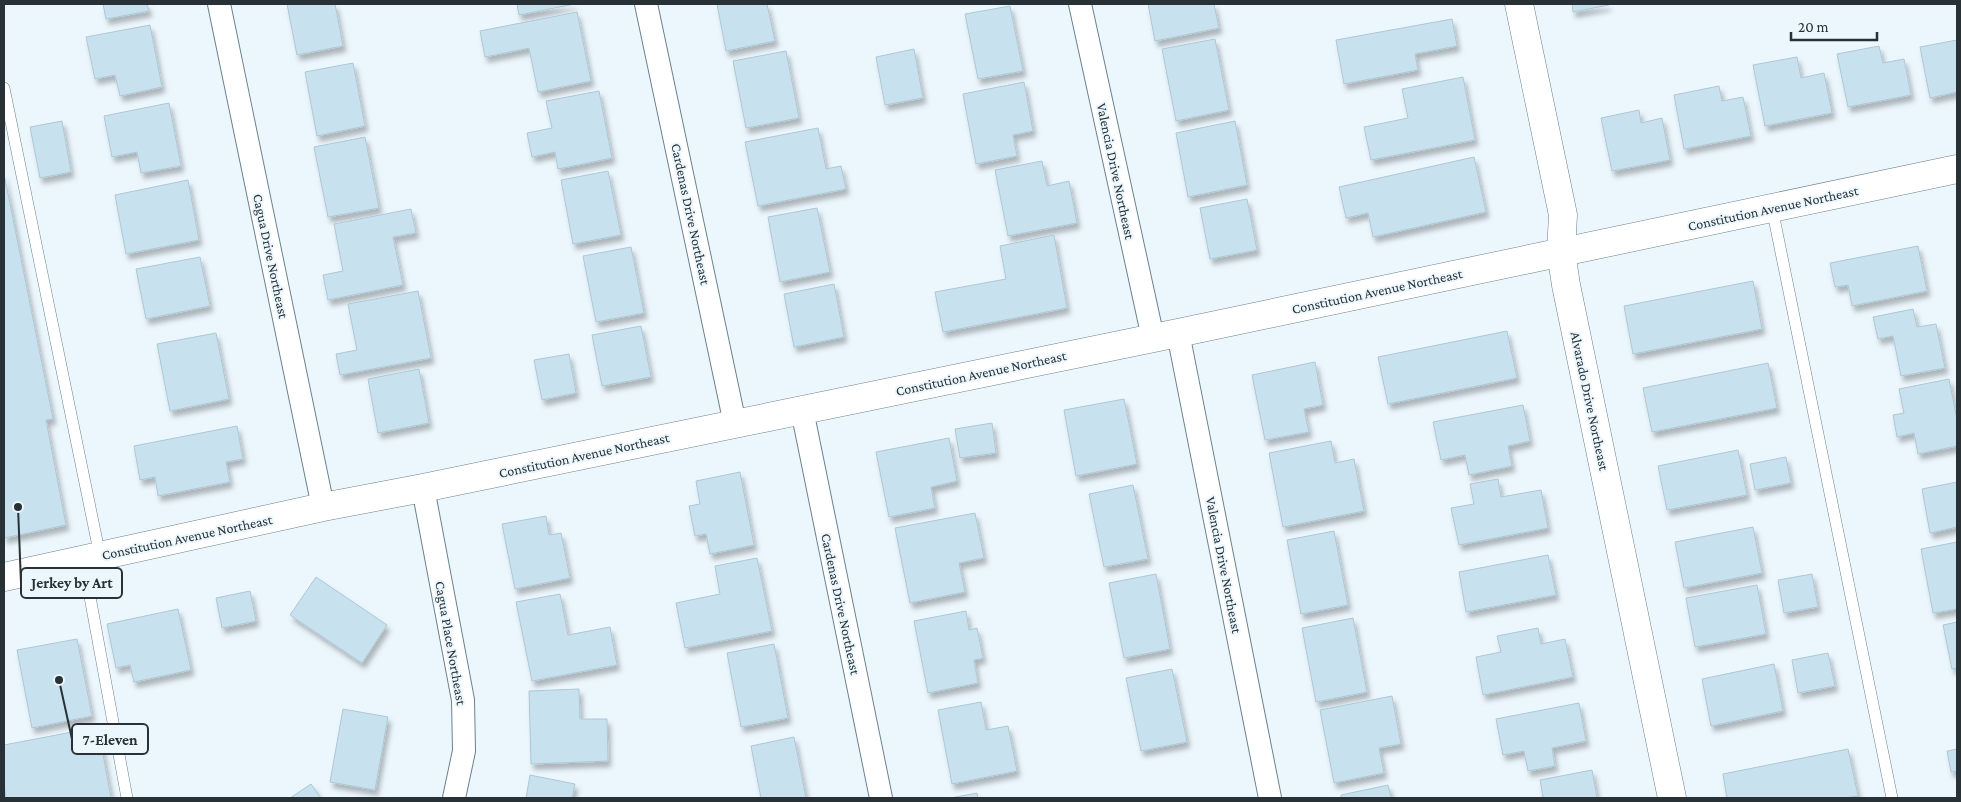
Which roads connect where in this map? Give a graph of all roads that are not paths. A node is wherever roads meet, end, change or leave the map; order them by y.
1 (218, 4) edge
2 (646, 4) edge
3 (1080, 4) edge
4 (1519, 4) edge
5 (4, 88) edge
6 (1957, 168) edge
7 (1772, 208) junction
8 (1561, 252) junction
9 (1165, 335) junction
10 (802, 410) junction
11 (735, 424) junction
12 (423, 488) junction
13 (323, 507) junction
14 (91, 557) junction
15 (4, 577) edge
16 (127, 798) edge
17 (454, 798) edge
18 (881, 798) edge
19 (1270, 798) edge
20 (1672, 798) edge
21 (1892, 798) edge

1 - 13 street, Cagua Drive Northeast
2 - 11 street, Cardenas Drive Northeast
3 - 9 street, Valencia Drive Northeast
4 - 8 street, Alvarado Drive Northeast
5 - 14 lane
6 - 7 street, Constitution Avenue Northeast
7 - 8 street, Constitution Avenue Northeast
7 - 21 lane
8 - 9 street, Constitution Avenue Northeast
8 - 20 street, Alvarado Drive Northeast
9 - 10 street, Constitution Avenue Northeast
9 - 19 street, Valencia Drive Northeast
10 - 11 street, Constitution Avenue Northeast
10 - 18 street, Cardenas Drive Northeast
11 - 12 street, Constitution Avenue Northeast
12 - 13 street, Constitution Avenue Northeast
12 - 17 street, Cagua Place Northeast
13 - 14 street, Constitution Avenue Northeast
14 - 15 street, Constitution Avenue Northeast
14 - 16 lane

